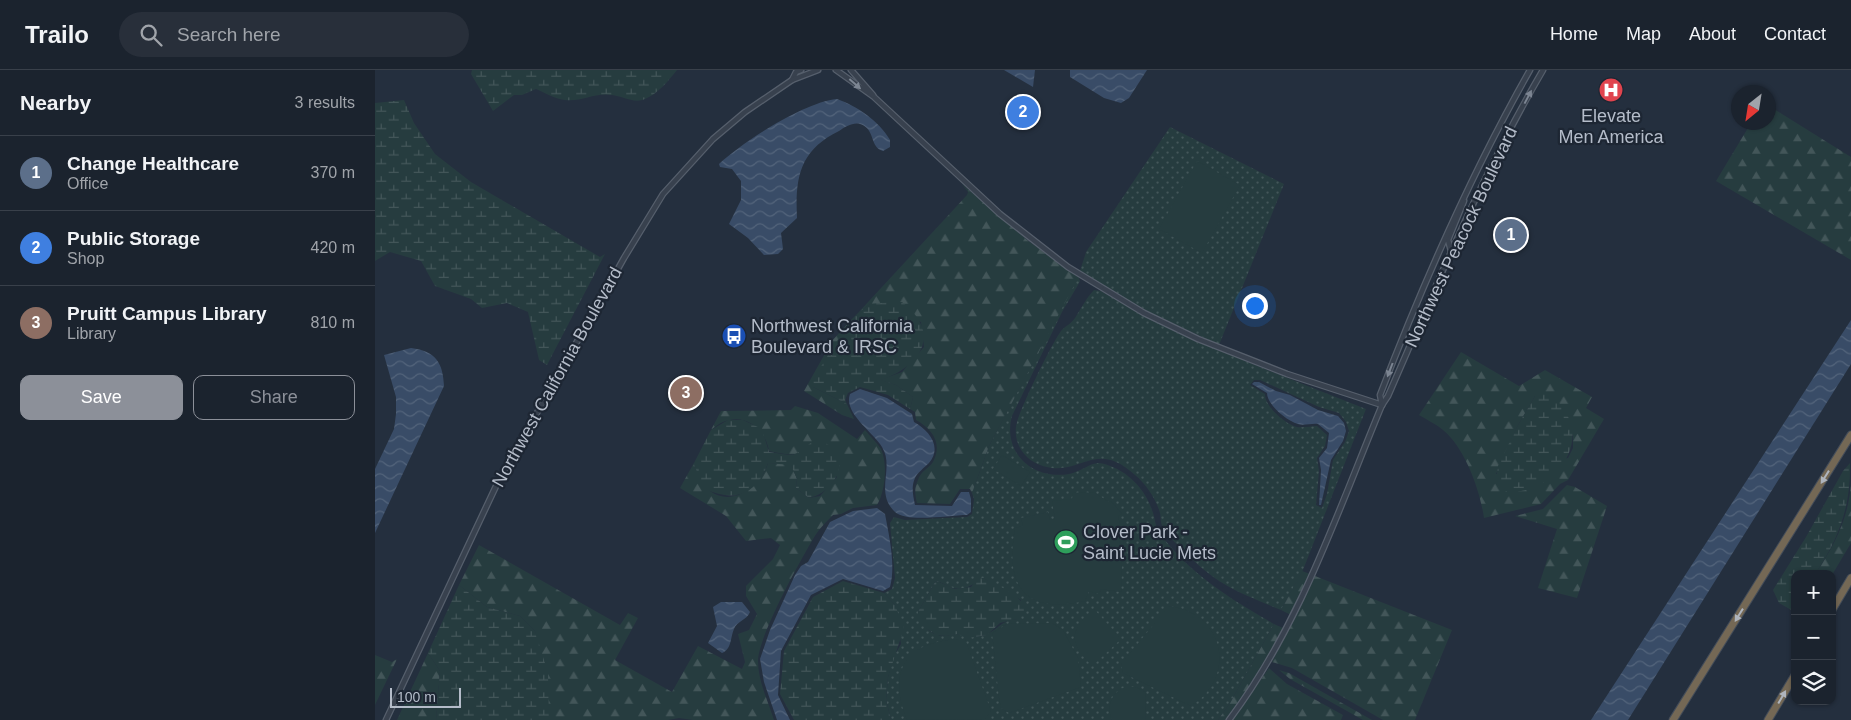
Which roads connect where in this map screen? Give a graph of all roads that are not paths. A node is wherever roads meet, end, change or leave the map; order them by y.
1 (801, 70) edge
2 (818, 70) edge
3 (835, 70) edge
4 (851, 70) edge
5 (1530, 70) edge
6 (1543, 70) edge
7 (792, 80) junction
8 (874, 97) junction
9 (1464, 198) junction
10 (1451, 251) junction
11 (1382, 404) junction
12 (1851, 435) edge
13 (1851, 578) edge
14 (1836, 603) edge
15 (1791, 682) edge
16 (386, 720) edge
17 (1229, 720) edge
18 (1673, 720) edge
19 (1768, 720) edge

1 - 7 street, Northwest California Boulevard
2 - 7 street, Northwest California Boulevard
3 -> 8 street
4 - 8 street
5 - 9 street, Northwest Peacock Boulevard
10 -> 6 street, Northwest Peacock Boulevard
7 - 16 street, Northwest California Boulevard
8 - 11 street
9 - 10 street
9 -> 11 street, Northwest Peacock Boulevard
10 - 11 street, Northwest Peacock Boulevard
11 - 17 street, Northwest Peacock Boulevard
12 -> 18 highway
13 - 14 highway
19 -> 15 highway

